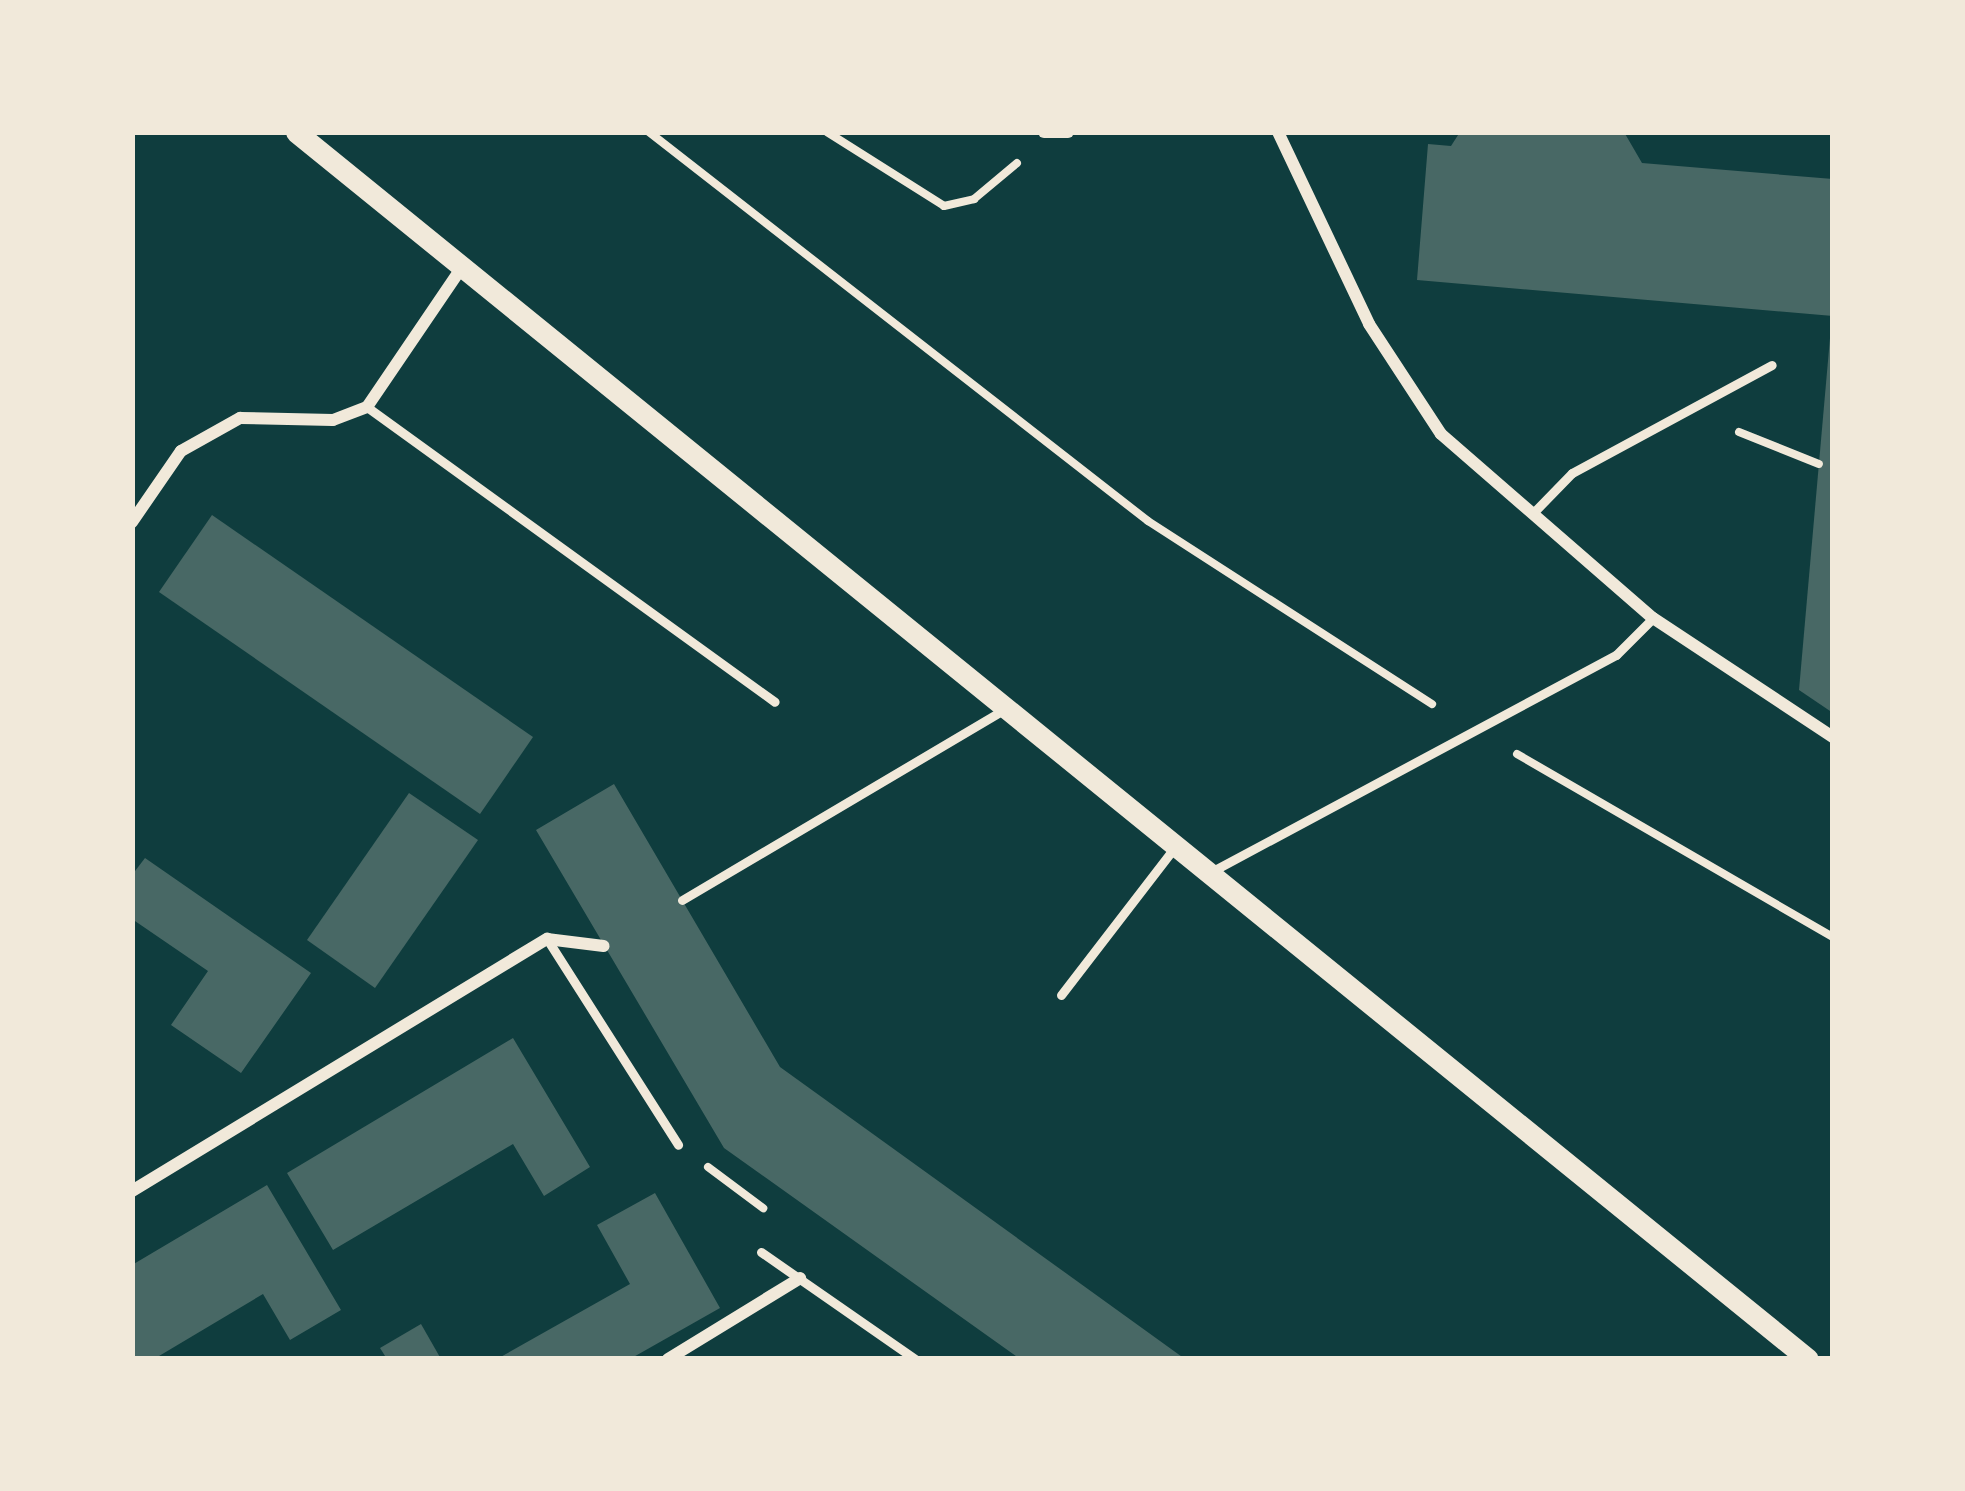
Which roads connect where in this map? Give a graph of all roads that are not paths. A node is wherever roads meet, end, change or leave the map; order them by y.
1 (296, 132) edge
2 (1068, 132) edge
3 (1277, 132) edge
4 (1048, 134) edge
5 (462, 267) junction
6 (1772, 364) dead end
7 (367, 407) junction
8 (1532, 514) junction
9 (132, 522) edge
10 (1653, 618) junction
11 (775, 702) dead end
12 (1006, 708) junction
13 (1833, 737) edge
14 (1175, 846) junction
15 (1209, 873) junction
16 (682, 900) dead end
17 (547, 940) junction
18 (604, 946) dead end
19 (1060, 995) dead end
20 (677, 1145) road end
21 (132, 1191) edge
22 (761, 1252) road end
23 (800, 1278) junction
24 (668, 1359) edge
25 (915, 1359) edge
26 (1808, 1359) edge

1 - 5 street
2 - 4 street
3 - 8 street
5 - 7 street
5 - 12 street
6 - 8 lane
7 - 9 street
7 - 11 lane
8 - 10 street
10 - 13 street
10 - 15 lane
12 - 14 street
12 - 16 lane
14 - 15 street
14 - 19 lane
15 - 26 street
17 - 18 street
17 - 20 lane
17 - 21 street
22 - 23 lane
23 - 24 street
23 - 25 lane

